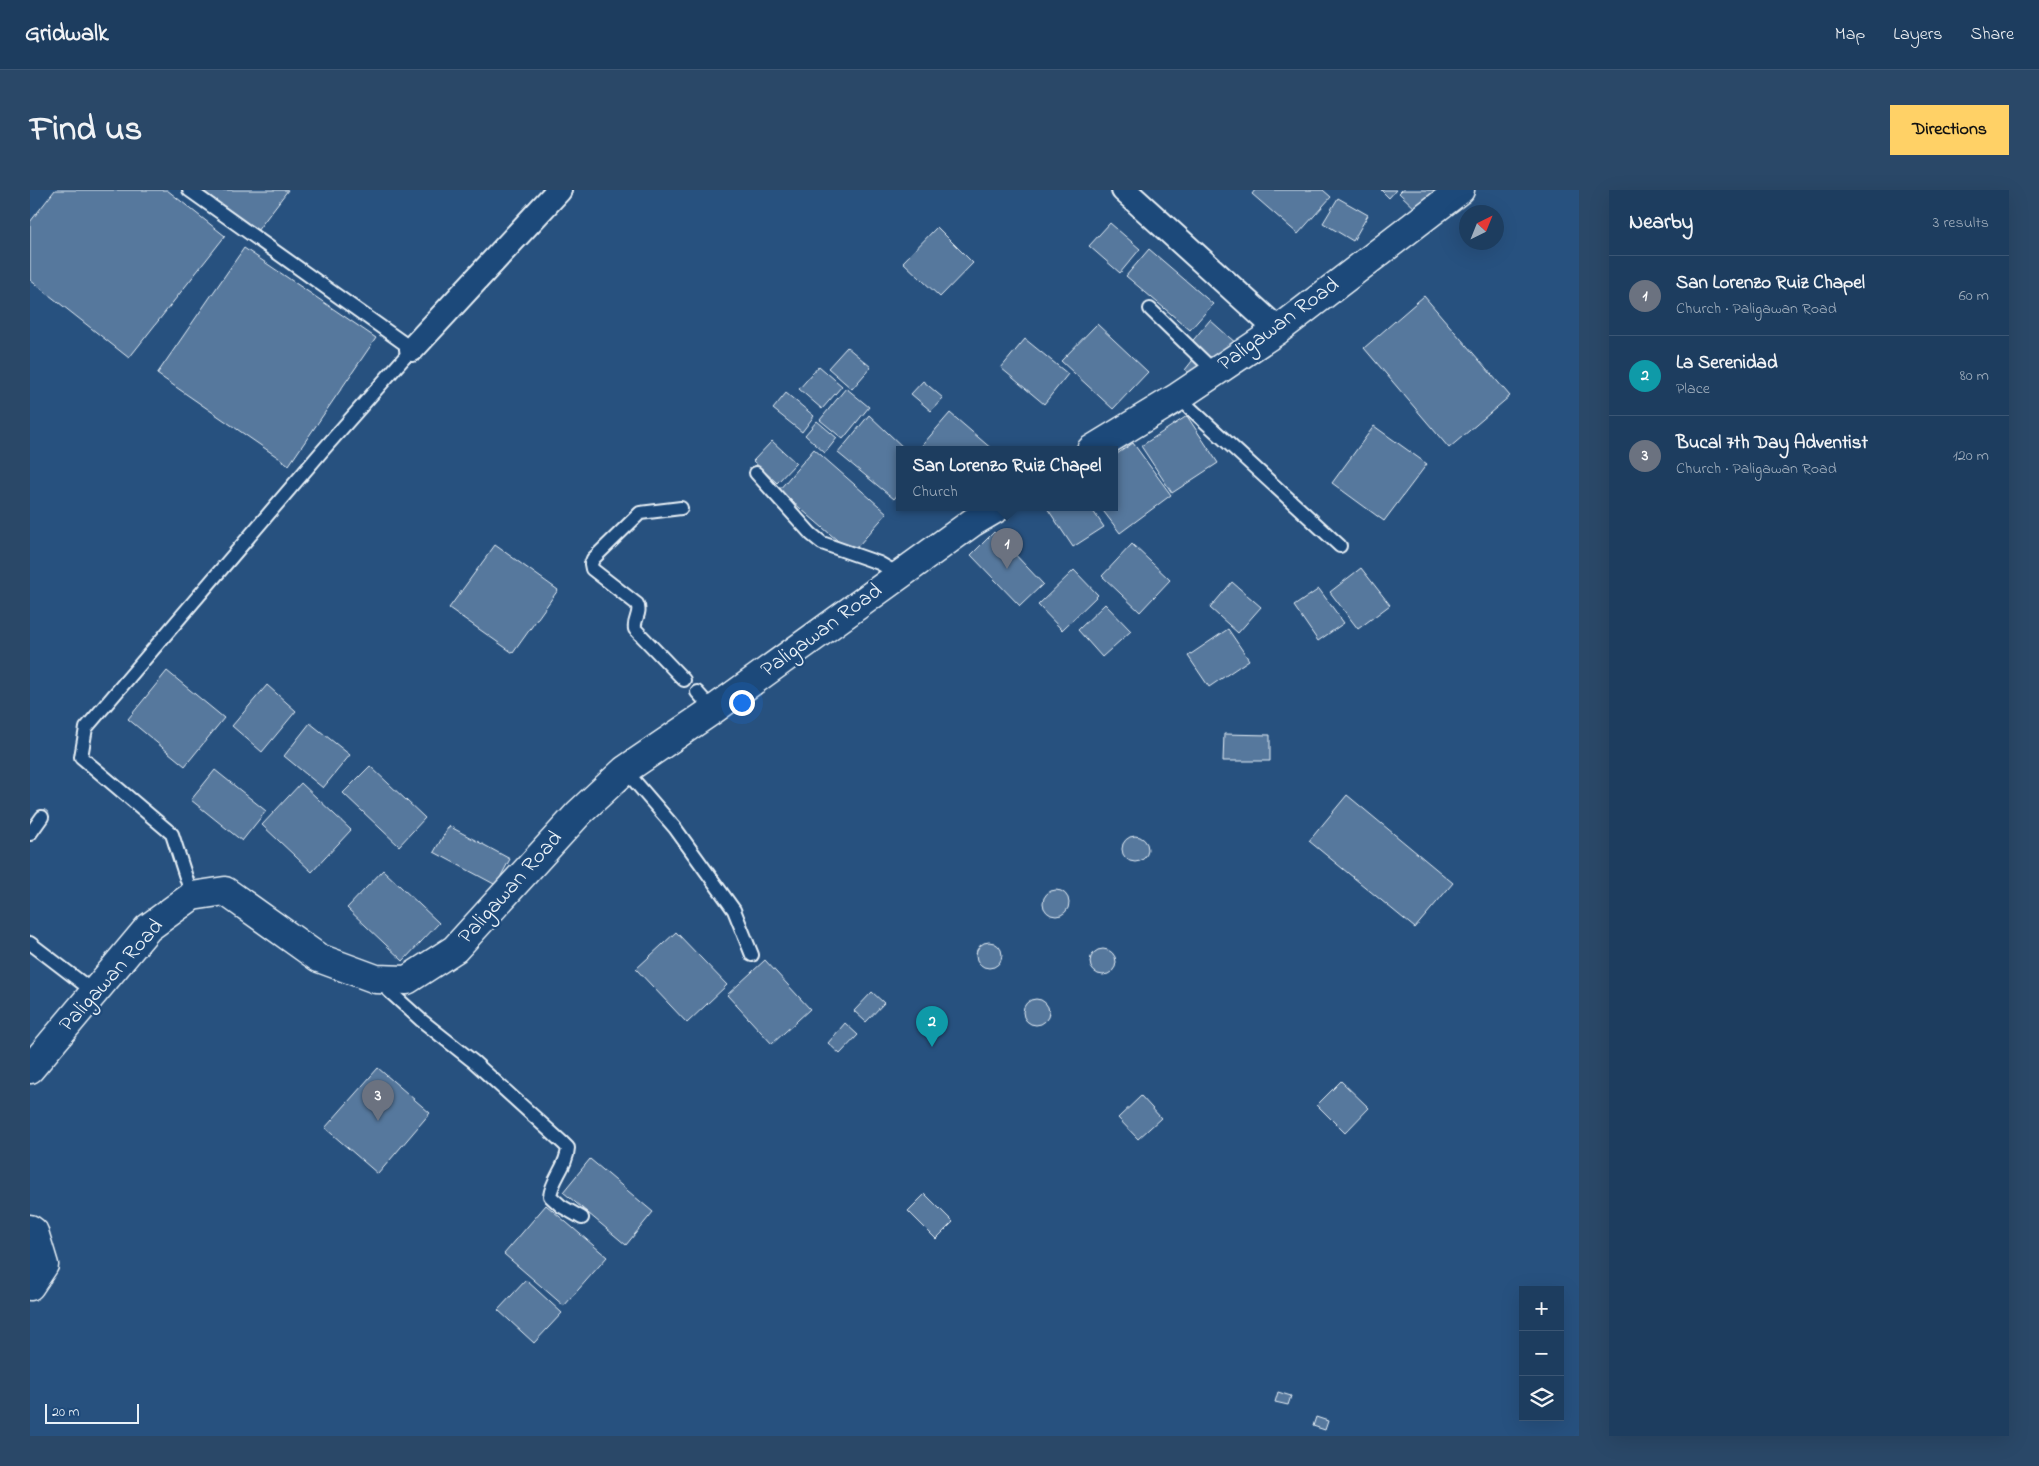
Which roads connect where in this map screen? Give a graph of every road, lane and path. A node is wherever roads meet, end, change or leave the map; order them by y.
1 (189, 190) edge
2 (559, 190) edge
3 (1124, 190) edge
4 (1460, 190) edge
5 (1150, 310) dead end
6 (1278, 330) junction
7 (412, 349) junction
8 (1215, 372) junction
9 (1178, 397) junction
10 (1098, 446) edge
11 (756, 473) dead end
12 (681, 508) dead end
13 (992, 511) edge
14 (1340, 546) dead end
15 (900, 574) junction
16 (684, 680) dead end
17 (625, 770) junction
18 (42, 817) dead end
19 (30, 834) edge
20 (192, 896) junction
21 (30, 944) edge
22 (752, 955) dead end
23 (376, 978) junction
24 (94, 992) junction
25 (30, 1069) edge
26 (582, 1218) dead end
27 (30, 1229) edge
28 (37, 1275) edge

1 - 7 lane
2 - 7 street
3 - 6 street
4 - 6 street, Paligawan Road
5 - 8 lane
6 - 8 street, Paligawan Road
7 - 20 lane
8 - 9 street, Paligawan Road
9 - 10 street, Paligawan Road
9 - 14 lane
11 - 15 lane
12 - 16 lane
13 - 15 street, Paligawan Road
15 - 17 street, Paligawan Road
17 - 22 lane
17 - 23 street, Paligawan Road
18 - 19 lane
20 - 23 street, Paligawan Road
20 - 24 street, Paligawan Road
21 - 24 lane
23 - 26 lane
24 - 25 street, Paligawan Road
27 - 28 street

